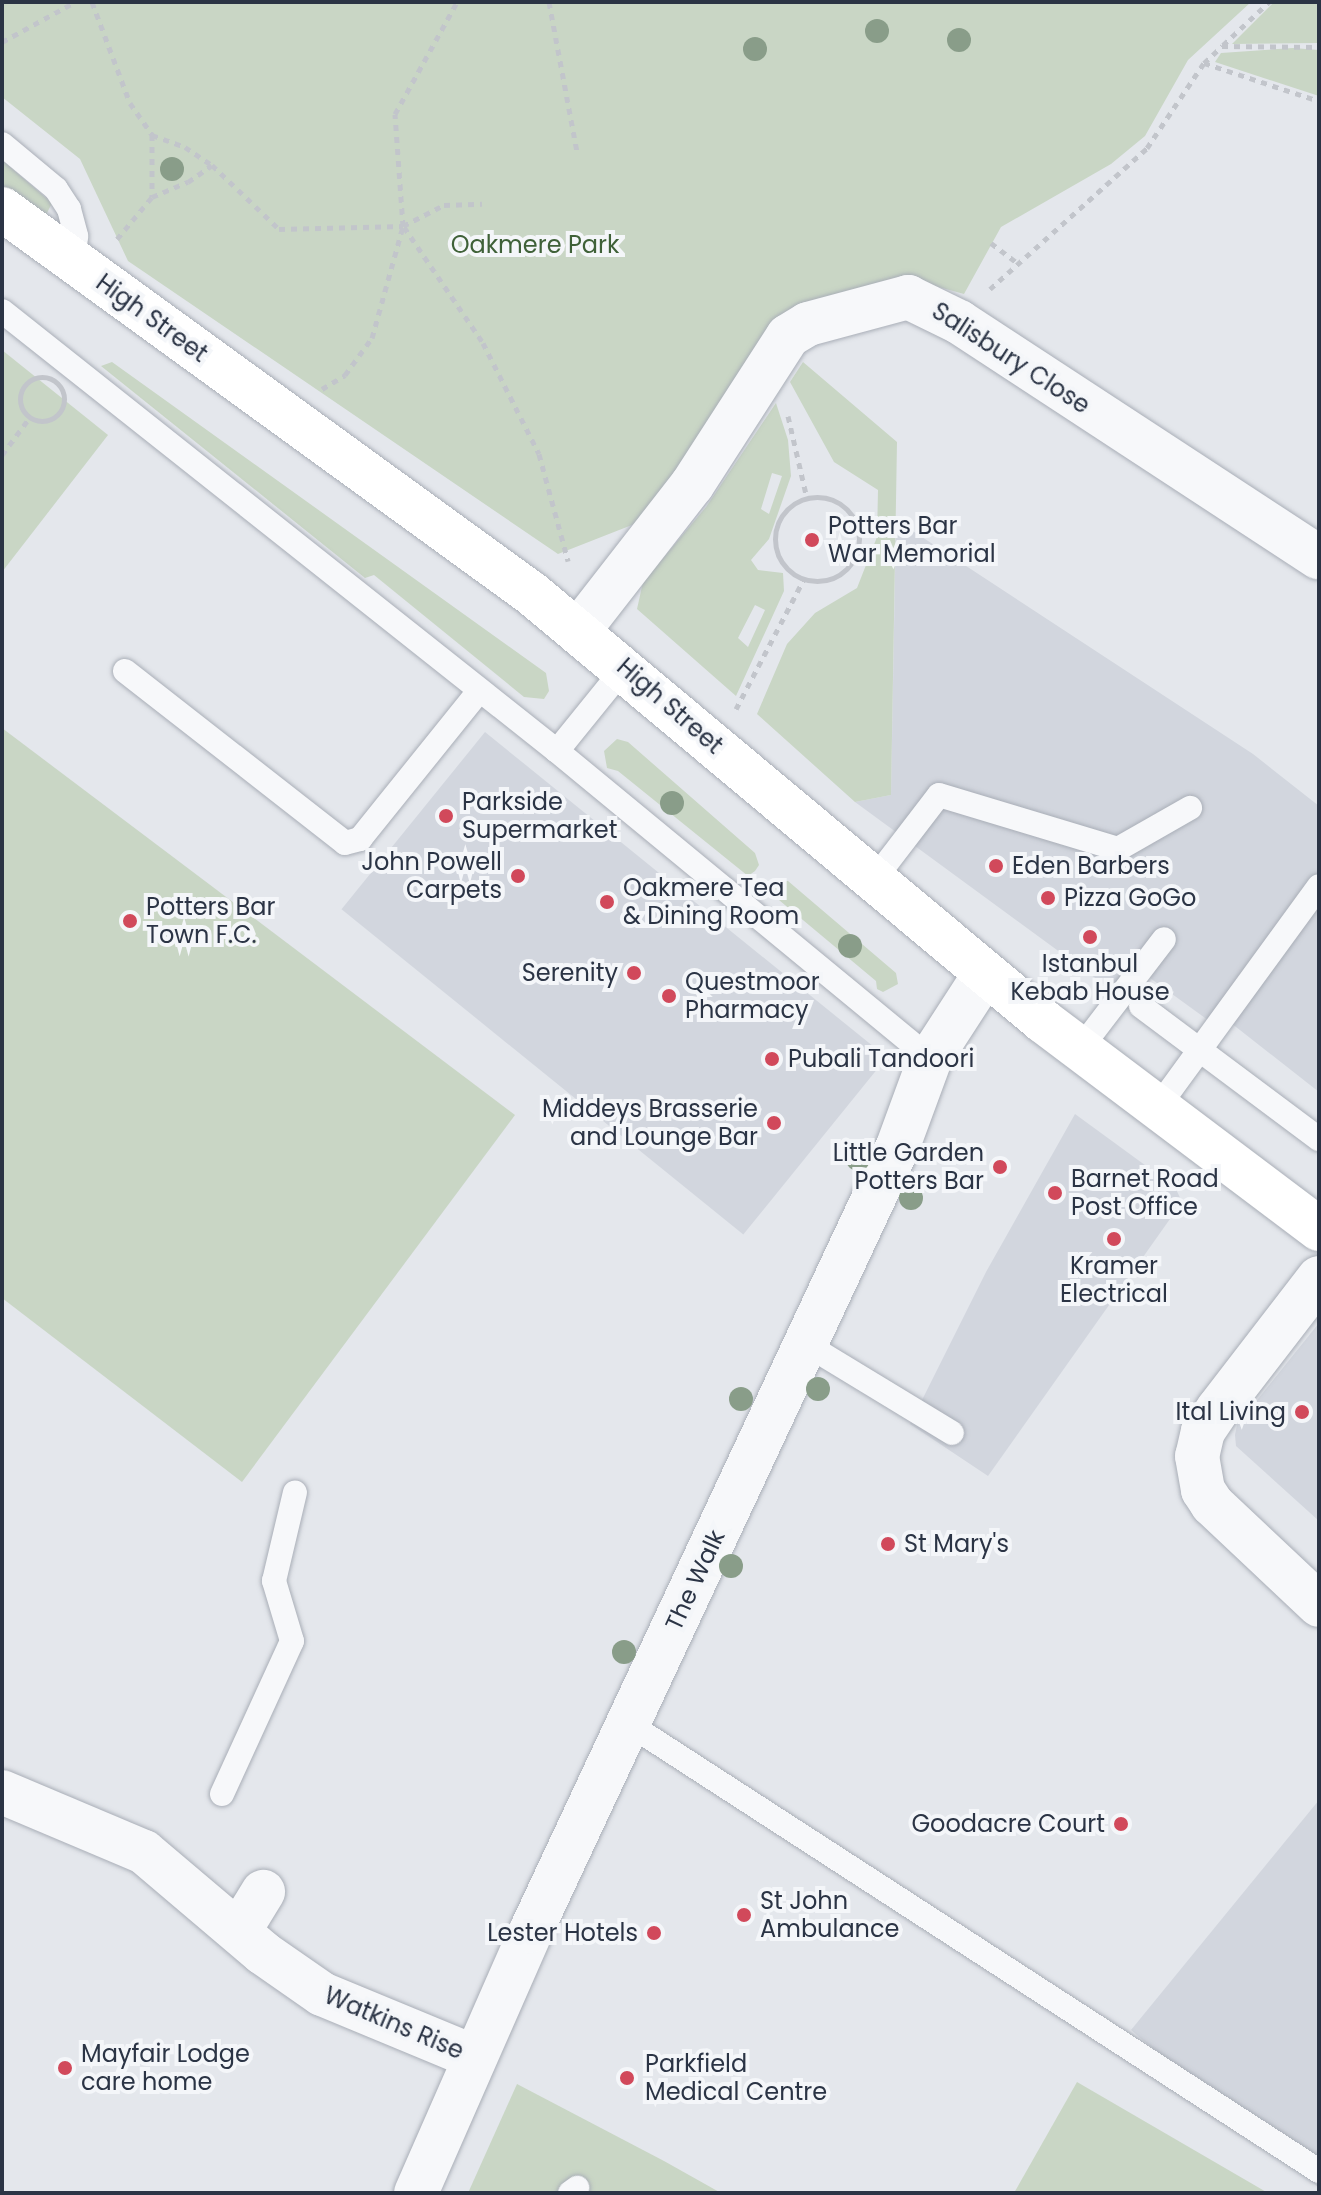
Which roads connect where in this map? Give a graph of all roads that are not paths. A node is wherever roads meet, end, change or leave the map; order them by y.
1 (2, 144) edge
2 (2, 209) edge
3 (74, 261) junction
4 (2, 311) edge
5 (1319, 558) edge
6 (579, 630) junction
7 (625, 667) junction
8 (125, 671) dead end
9 (479, 691) junction
10 (557, 751) junction
11 (1190, 808) dead end
12 (873, 881) junction
13 (1319, 886) edge
14 (1164, 939) dead end
15 (985, 974) junction
16 (1141, 1006) dead end
17 (1080, 1049) junction
18 (1199, 1050) junction
19 (930, 1059) junction
20 (1158, 1107) junction
21 (1319, 1139) edge
22 (1319, 1229) edge
23 (1319, 1278) edge
24 (804, 1343) junction
25 (952, 1433) dead end
26 (295, 1492) dead end
27 (1319, 1605) edge
28 (629, 1724) junction
29 (2, 1792) edge
30 (222, 1794) dead end
31 (263, 1892) dead end
32 (239, 1931) junction
33 (474, 2057) junction
34 (1319, 2171) edge
35 (417, 2193) edge

1 - 3 lane
2 - 3 main road, High Street
3 - 6 main road, High Street
4 - 9 lane
5 - 6 street, Salisbury Close
6 - 7 main road, High Street
7 - 10 lane
7 - 12 main road, High Street
8 - 9 lane
9 - 10 lane
10 - 19 lane
11 - 12 lane
12 - 15 main road, High Street
13 - 18 lane
14 - 17 lane
15 - 17 main road, High Street
15 - 19 street, The Walk
16 - 18 lane
17 - 20 main road, High Street
18 - 20 lane
18 - 21 lane
19 - 24 street, The Walk
20 - 22 main road, High Street
23 - 27 street
24 - 25 lane
24 - 28 street, The Walk
26 - 30 lane
28 - 33 street, The Walk
28 - 34 lane
29 - 32 street, Watkins Rise
31 - 32 street
32 - 33 street, Watkins Rise
33 - 35 street, The Walk

